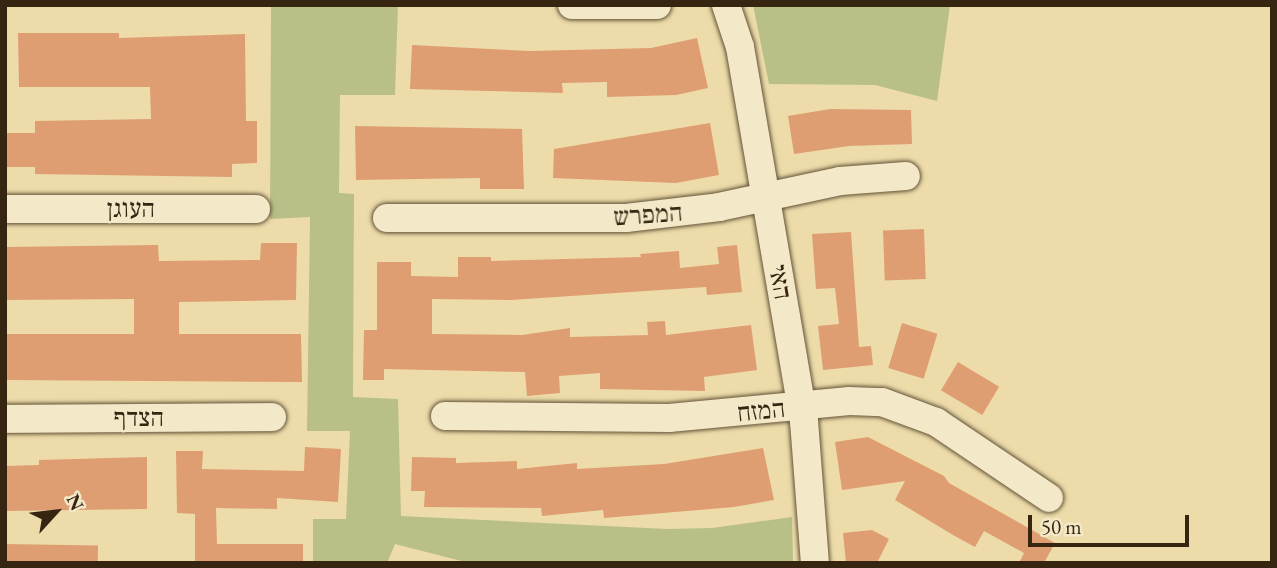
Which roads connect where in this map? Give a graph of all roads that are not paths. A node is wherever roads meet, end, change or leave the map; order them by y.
1 (572, 5) edge
2 (657, 5) edge
3 (726, 5) edge
4 (906, 176) dead end
5 (766, 198) junction
6 (5, 209) edge
7 (256, 209) dead end
8 (387, 218) dead end
9 (801, 407) junction
10 (445, 416) dead end
11 (272, 417) dead end
12 (5, 419) edge
13 (1049, 498) dead end
14 (815, 563) edge

1 - 2 street
3 - 5 street, האי
4 - 5 street, המפרש
5 - 8 street, המפרש
5 - 9 street, האי
6 - 7 street, העוגן
9 - 10 street, המזח
9 - 13 street, המזח
9 - 14 street, האי
11 - 12 street, הצדף

